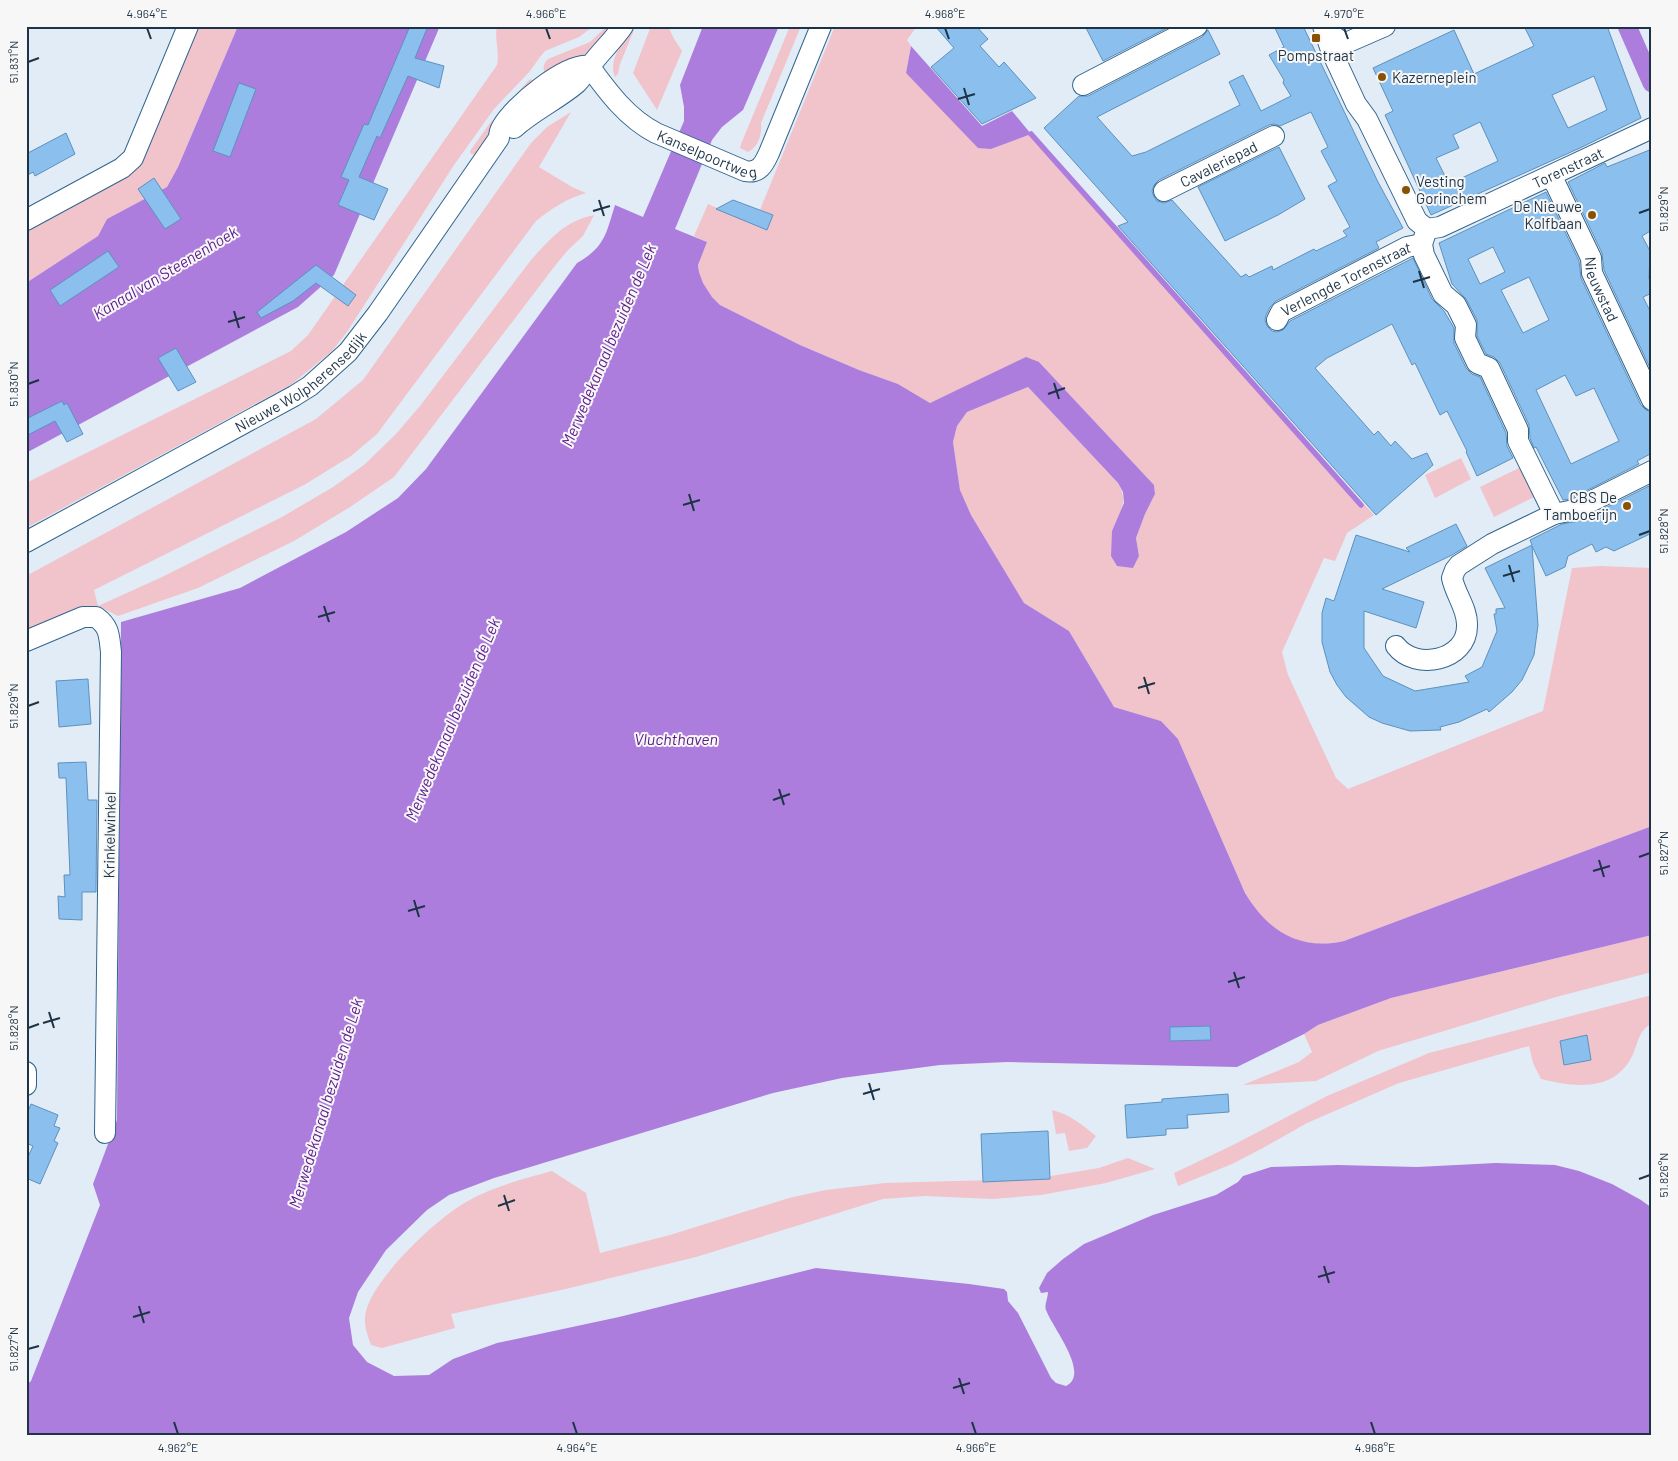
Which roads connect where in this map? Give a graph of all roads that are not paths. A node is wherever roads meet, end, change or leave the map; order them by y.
1 (188, 26) edge
2 (623, 26) edge
3 (821, 26) edge
4 (1197, 26) edge
5 (1385, 26) edge
6 (1324, 29) edge
7 (589, 66) junction
8 (1083, 85) dead end
9 (1652, 128) edge
10 (1274, 136) dead end
11 (1550, 177) junction
12 (1164, 191) dead end
13 (26, 220) edge
14 (1424, 237) junction
15 (1277, 320) dead end
16 (1652, 400) edge
17 (1652, 472) edge
18 (1554, 514) junction
19 (26, 542) edge
20 (26, 641) edge
21 (1396, 646) dead end
22 (26, 1072) edge
23 (26, 1085) edge
24 (105, 1132) dead end

1 - 13 street
2 - 7 street
3 - 7 street, Kanselpoortweg
4 - 8 street
5 - 6 street
6 - 14 street
7 - 19 street, Nieuwe Wolpherensedijk
9 - 11 street, Torenstraat
10 - 12 street, Cavaleriepad
11 - 14 street, Torenstraat
11 - 16 street, Nieuwstad
14 - 15 street, Verlengde Torenstraat
14 - 18 street
17 - 18 street
18 - 21 street
20 - 24 street, Krinkelwinkel
22 - 23 street

